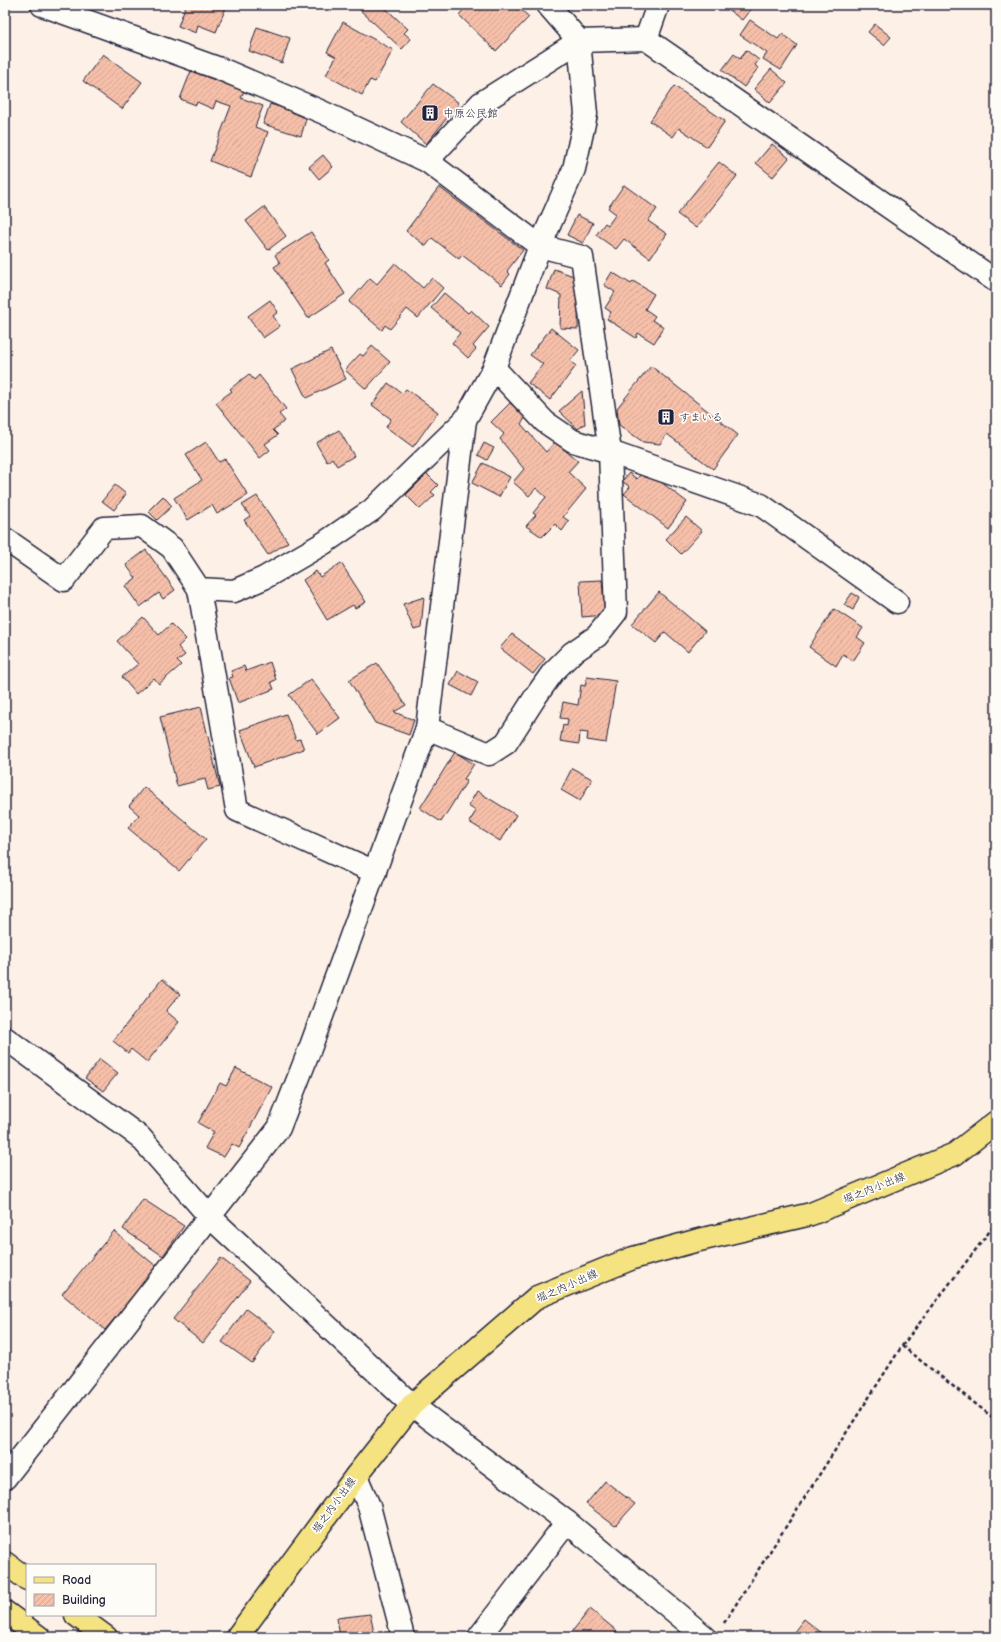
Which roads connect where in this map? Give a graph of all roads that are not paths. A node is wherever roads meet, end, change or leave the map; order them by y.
1 (42, 5) edge
2 (548, 5) edge
3 (658, 5) edge
4 (646, 39) junction
5 (579, 41) junction
6 (427, 161) junction
7 (540, 246) junction
8 (996, 281) edge
9 (494, 368) junction
10 (465, 420) junction
11 (610, 452) junction
12 (5, 539) edge
13 (199, 589) junction
14 (897, 602) dead end
15 (427, 728) junction
16 (375, 872) junction
17 (5, 1038) edge
18 (996, 1122) edge
19 (209, 1216) junction
20 (412, 1405) junction
21 (356, 1476) junction
22 (5, 1478) edge
23 (567, 1522) junction
24 (5, 1563) edge
25 (26, 1578) edge
26 (5, 1612) edge
27 (77, 1616) edge
28 (39, 1637) edge
29 (106, 1637) edge
30 (238, 1637) edge
31 (403, 1637) edge
32 (479, 1637) edge
33 (705, 1637) edge

1 - 6 street
2 - 5 street
3 - 4 street
4 - 5 street
4 - 8 street
5 - 6 street
5 - 7 street
6 - 7 street
7 - 9 street
7 - 11 street
9 - 10 street
9 - 11 street
10 - 13 street
10 - 15 street
11 - 14 street
11 - 15 street
12 - 13 street
13 - 16 street
15 - 16 street
16 - 19 street
17 - 19 street
18 - 20 main road, 堀之内小出線
19 - 20 street
19 - 22 street
20 - 21 main road, 堀之内小出線
20 - 23 street
21 - 30 main road, 堀之内小出線
21 - 31 street
23 - 32 street
23 - 33 street
24 - 25 main road
26 - 28 main road
27 - 29 main road

